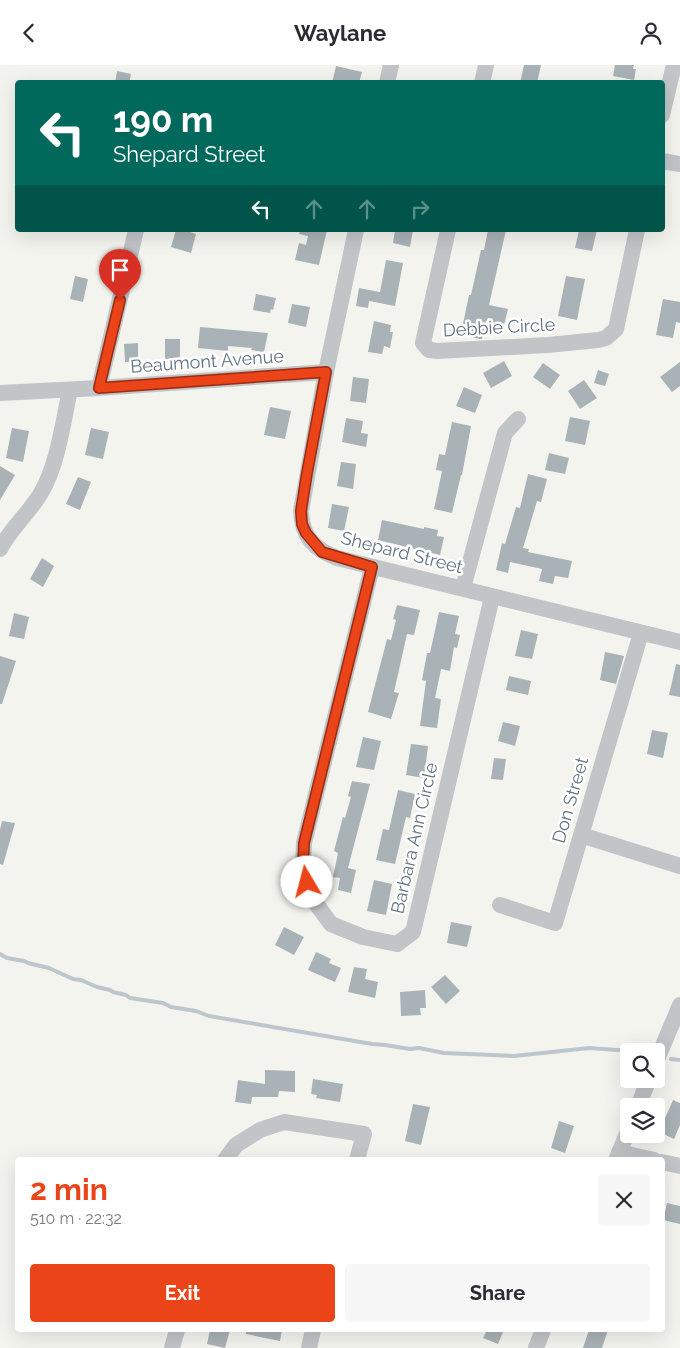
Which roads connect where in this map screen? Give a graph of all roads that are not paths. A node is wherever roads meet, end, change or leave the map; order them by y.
1 (391, 65) edge
2 (486, 65) edge
3 (674, 65) edge
4 (388, 80) edge
5 (483, 80) edge
6 (665, 102) edge
7 (665, 162) edge
8 (680, 164) edge
9 (136, 232) edge
10 (356, 232) edge
11 (448, 232) edge
12 (637, 232) edge
13 (326, 372) junction
14 (99, 388) junction
15 (70, 390) junction
16 (0, 393) edge
17 (518, 419) dead end
18 (0, 549) edge
19 (372, 567) junction
20 (463, 588) junction
21 (492, 597) junction
22 (641, 633) junction
23 (680, 642) edge
24 (581, 835) junction
25 (680, 866) edge
26 (500, 905) dead end
27 (680, 1005) edge
28 (664, 1043) edge
29 (623, 1143) edge
30 (617, 1156) edge
31 (228, 1157) edge
32 (358, 1157) edge
33 (665, 1163) edge
34 (680, 1166) edge
35 (176, 1332) edge
36 (313, 1332) edge
37 (542, 1332) edge
38 (172, 1348) edge
39 (309, 1348) edge
40 (536, 1348) edge

1 - 4 street
2 - 5 street
3 - 6 street
7 - 8 street
9 - 14 street
10 - 13 street, Shepard Street
11 - 12 street, Debbie Circle
13 - 14 street, Beaumont Avenue
13 - 19 street, Shepard Street
14 - 15 street, Beaumont Avenue
15 - 16 street, Beaumont Avenue
15 - 18 street
17 - 20 street
19 - 20 street, Shepard Street
19 - 21 street, Barbara Ann Circle
20 - 21 street, Shepard Street
21 - 22 street, Shepard Street
22 - 23 street, Shepard Street
22 - 24 street, Don Street
24 - 25 street
24 - 26 street, Don Street
27 - 28 street
29 - 30 street
31 - 32 street
33 - 34 street
35 - 38 street
36 - 39 street
37 - 40 street

